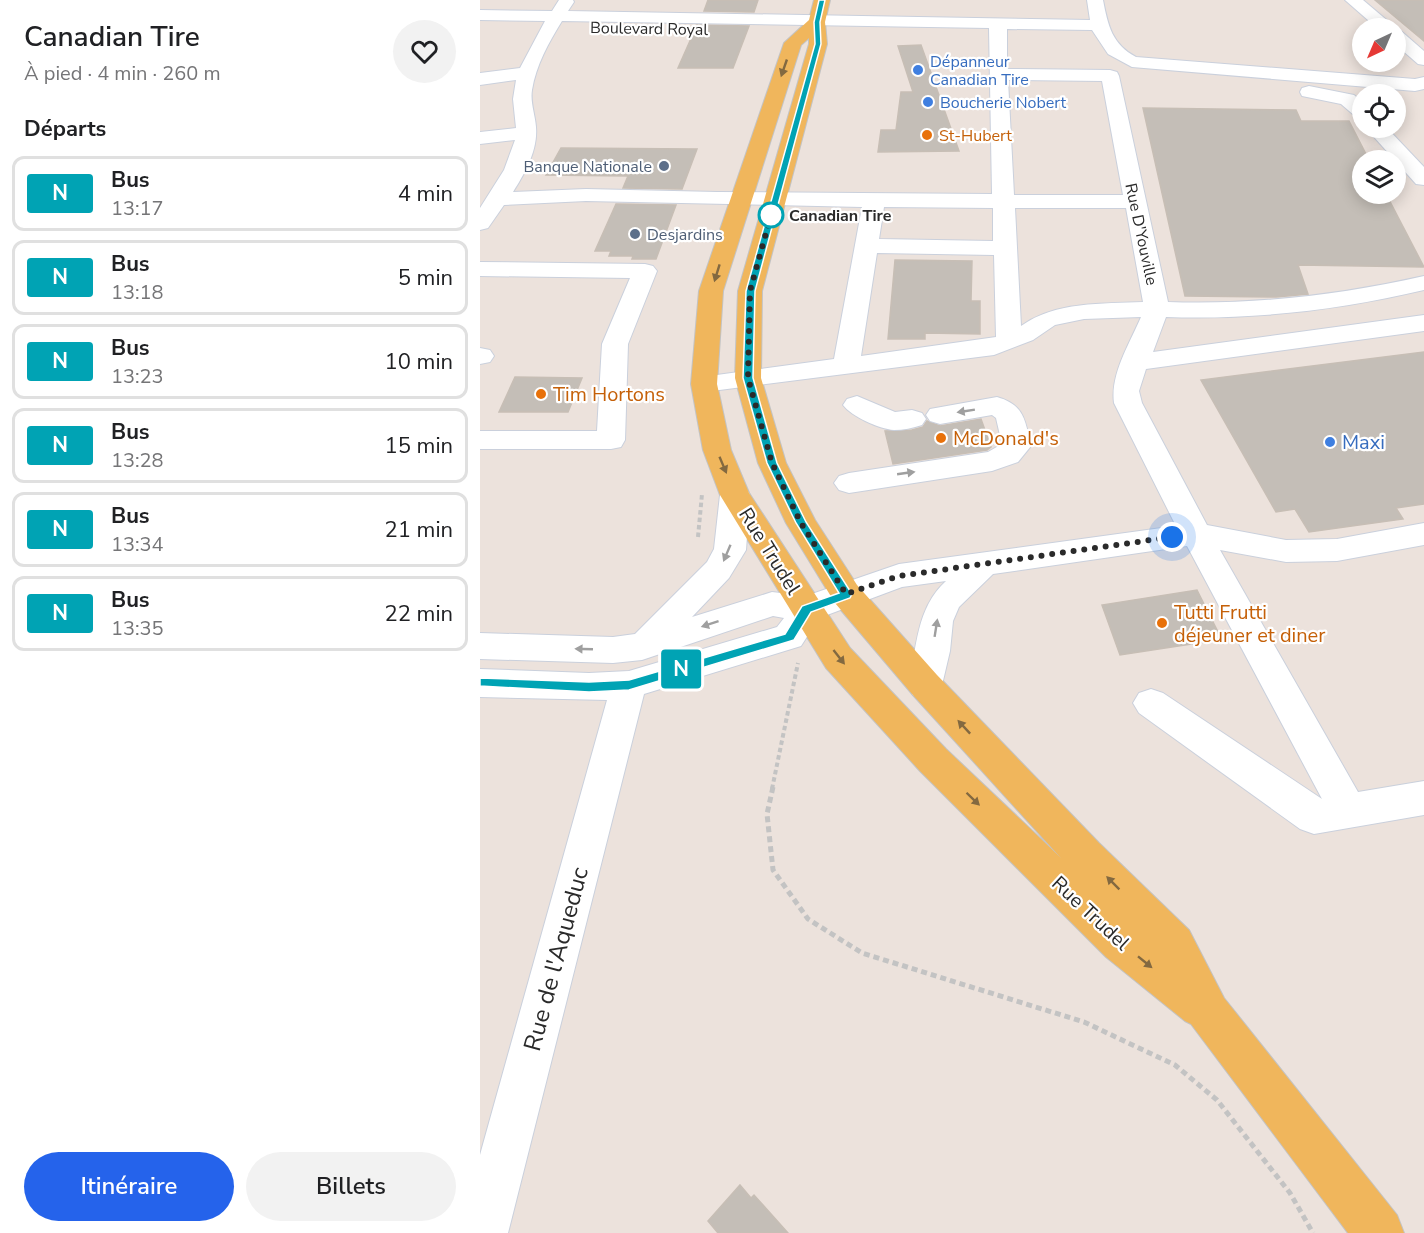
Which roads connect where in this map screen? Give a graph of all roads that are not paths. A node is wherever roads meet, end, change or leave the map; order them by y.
1 (567, 0) edge
2 (1095, 0) edge
3 (1353, 0) edge
4 (820, 11) edge
5 (480, 15) edge
6 (1375, 18) edge
7 (553, 21) junction
8 (998, 24) junction
9 (1099, 25) junction
10 (480, 26) edge
11 (1406, 44) edge
12 (1424, 60) edge
13 (527, 73) junction
14 (998, 74) junction
15 (1110, 76) junction
16 (480, 79) edge
17 (1424, 83) edge
18 (1352, 103) edge
19 (526, 133) junction
20 (480, 138) edge
21 (1385, 138) edge
22 (1424, 179) edge
23 (500, 199) junction
24 (740, 199) junction
25 (776, 199) junction
26 (874, 200) junction
27 (1003, 201) junction
28 (1136, 202) junction
29 (480, 223) edge
30 (866, 246) junction
31 (1005, 248) junction
32 (483, 274) edge
33 (1424, 283) edge
34 (1157, 309) junction
35 (1424, 323) edge
36 (1009, 341) junction
37 (1136, 362) junction
38 (846, 366) junction
39 (748, 378) junction
40 (704, 384) junction
41 (856, 405) dead end
42 (940, 415) dead end
43 (912, 419) dead end
44 (612, 421) junction
45 (480, 423) edge
46 (480, 440) edge
47 (849, 483) dead end
48 (735, 495) junction
49 (1196, 534) junction
50 (1424, 534) edge
51 (983, 565) junction
52 (846, 594) junction
53 (807, 609) junction
54 (480, 646) edge
55 (635, 666) junction
56 (480, 682) edge
57 (924, 685) junction
58 (1151, 703) dead end
59 (1424, 798) edge
60 (1348, 811) junction
61 (1209, 1013) junction
62 (483, 1233) edge
63 (1379, 1233) edge

1 - 7 street
2 - 9 street
3 - 6 street
4 - 7 street, Boulevard Royal
4 - 8 street, Boulevard Royal
4 -> 24 main road, Rue Trudel
4 - 25 main road, Rue Trudel
5 - 7 street, Boulevard Royal
7 - 10 street, Boulevard Royal
7 - 13 street
8 - 9 street, Boulevard Royal
8 - 14 street
9 - 17 street
11 - 12 street
13 - 16 street
13 - 19 street
14 - 15 street
14 - 27 street
15 - 18 street
15 - 28 street, Rue D'Youville
19 - 20 street
19 - 23 street
21 - 22 street
23 - 24 street
23 - 29 street
24 - 25 street
24 -> 40 main road, Rue Trudel
25 - 26 street
25 - 39 main road, Rue Trudel
26 - 27 street
26 - 30 street
27 - 28 street
27 - 31 street
28 - 34 street, Rue D'Youville
30 - 31 street
30 - 38 street
31 - 36 street
32 - 44 street
33 - 34 street
34 - 36 street
34 - 37 street, Rue D'Youville
35 - 37 street
36 - 38 street
37 - 49 street, Rue D'Youville
38 - 39 street
39 - 40 street
39 - 52 main road, Rue Trudel
40 -> 48 main road, Rue Trudel
41 - 43 street
47 -> 42 street
44 - 45 street
44 - 46 street
48 - 53 main road, Rue Trudel
48 -> 55 street
49 - 50 street
49 - 51 street
49 - 60 street, Rue D'Youville
51 - 52 street
57 -> 51 street
52 - 53 street
52 - 57 main road, Rue Trudel
53 - 55 street
53 -> 61 main road, Rue Trudel
55 -> 54 street
55 - 56 street
55 - 62 street, Rue de l'Aqueduc
61 -> 57 main road, Rue Trudel
58 - 60 street
59 - 60 street
61 - 63 main road, Rue Trudel

